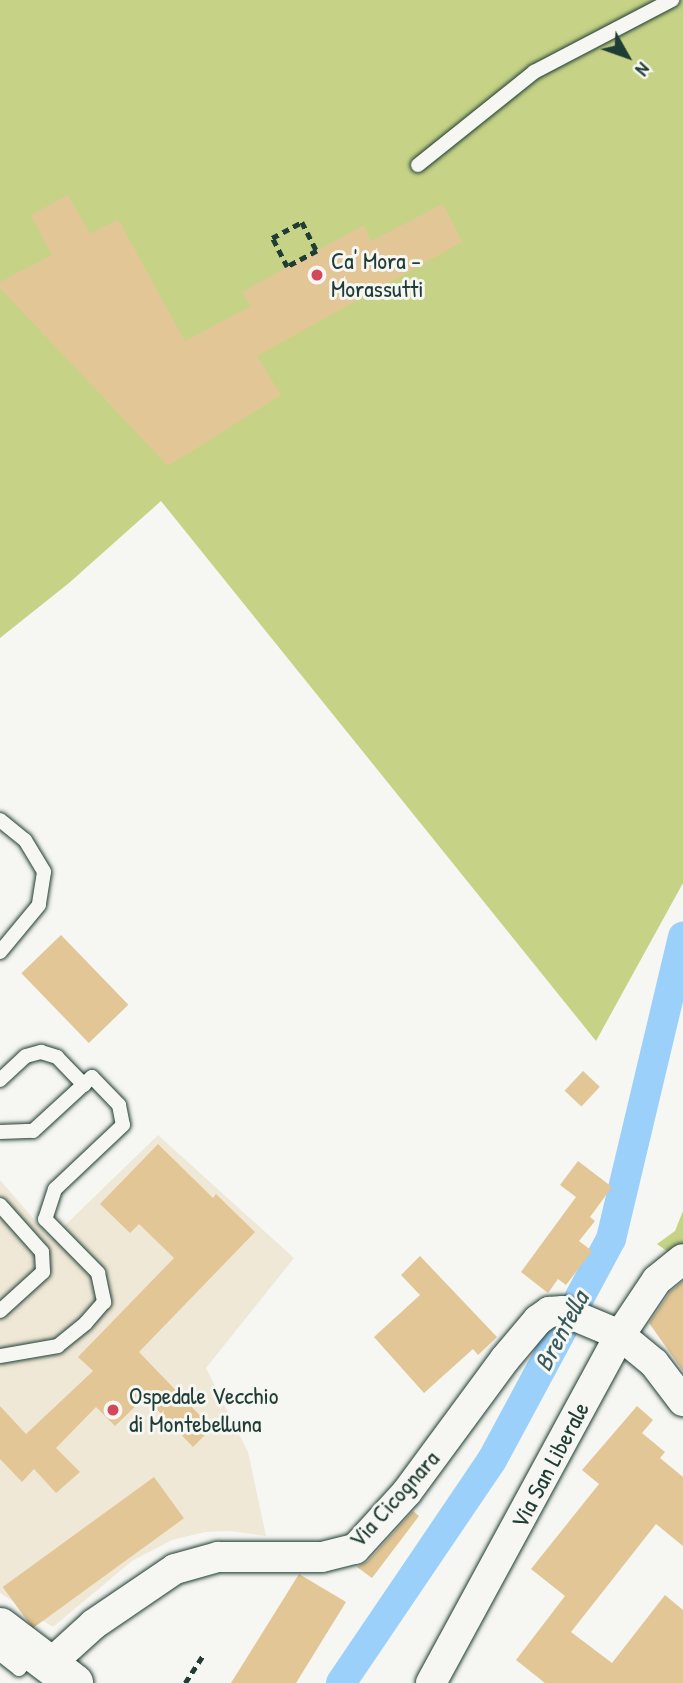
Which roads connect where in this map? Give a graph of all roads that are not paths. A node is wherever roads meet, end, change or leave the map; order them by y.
1 (671, 0) edge
2 (418, 165) dead end
3 (0, 820) edge
4 (0, 952) edge
5 (0, 1080) edge
6 (83, 1085) junction
7 (0, 1132) edge
8 (0, 1205) edge
9 (53, 1228) junction
10 (35, 1244) junction
11 (683, 1259) edge
12 (0, 1311) edge
13 (620, 1335) junction
14 (0, 1356) edge
15 (683, 1401) edge
16 (0, 1627) edge
17 (50, 1669) edge
18 (431, 1683) edge

1 - 2 lane
3 - 4 lane
5 - 6 lane
6 - 7 lane
6 - 9 lane
8 - 10 lane
9 - 10 lane
9 - 14 lane
10 - 12 lane
11 - 13 street, Via San Liberale
13 - 15 street, Via Cicognara
13 - 17 street, Via Cicognara
13 - 18 street, Via San Liberale
16 - 17 street

